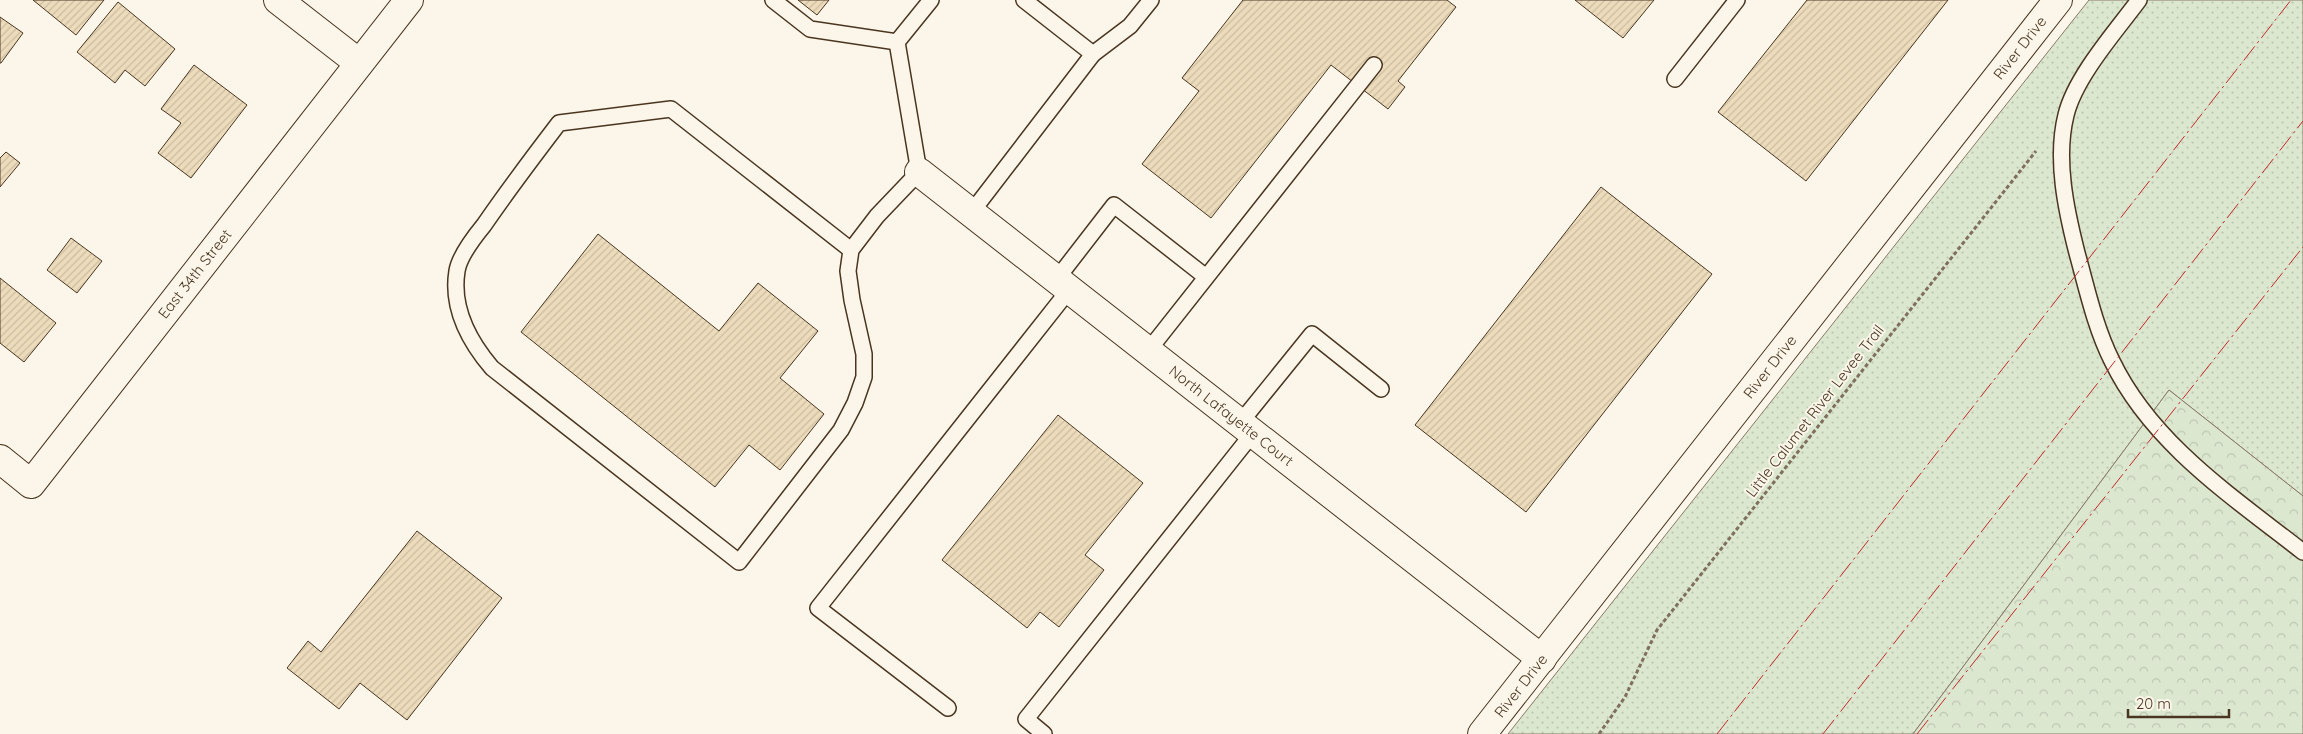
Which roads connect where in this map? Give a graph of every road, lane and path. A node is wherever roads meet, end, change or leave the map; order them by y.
1 (278, 0) edge
2 (409, 0) edge
3 (773, 0) edge
4 (931, 0) edge
5 (1024, 0) edge
6 (1151, 0) edge
7 (1737, 0) edge
8 (2058, 0) edge
9 (2139, 0) edge
10 (897, 42) junction
11 (1093, 54) junction
12 (359, 63) junction
13 (1374, 65) dead end
14 (1676, 79) dead end
15 (2066, 113) junction
16 (919, 172) junction
17 (971, 213) junction
18 (851, 250) junction
19 (1206, 277) junction
20 (1063, 285) junction
21 (1148, 351) junction
22 (1381, 389) dead end
23 (1247, 428) junction
24 (0, 459) edge
25 (2303, 552) edge
26 (1542, 659) junction
27 (948, 708) dead end
28 (1044, 734) edge
29 (1482, 734) edge
30 (1598, 734) edge

1 - 12 street
2 - 12 street, East 34th Street
3 - 10 lane
4 - 10 lane
5 - 11 lane
6 - 11 lane
7 - 14 lane
8 - 26 street, River Drive
9 - 15 lane
10 - 16 lane
11 - 17 lane
12 - 24 street, East 34th Street
13 - 19 lane
15 - 25 lane
15 - 30 path, Little Calumet River Levee Trail
16 - 17 street, North Lafayette Court
16 - 18 lane
17 - 20 street, North Lafayette Court
18 - 18 lane
19 - 20 lane
19 - 21 lane
20 - 21 street, North Lafayette Court
20 - 27 lane
21 - 23 street, North Lafayette Court
22 - 23 lane
23 - 26 street, North Lafayette Court
23 - 28 lane
26 - 29 street, River Drive

